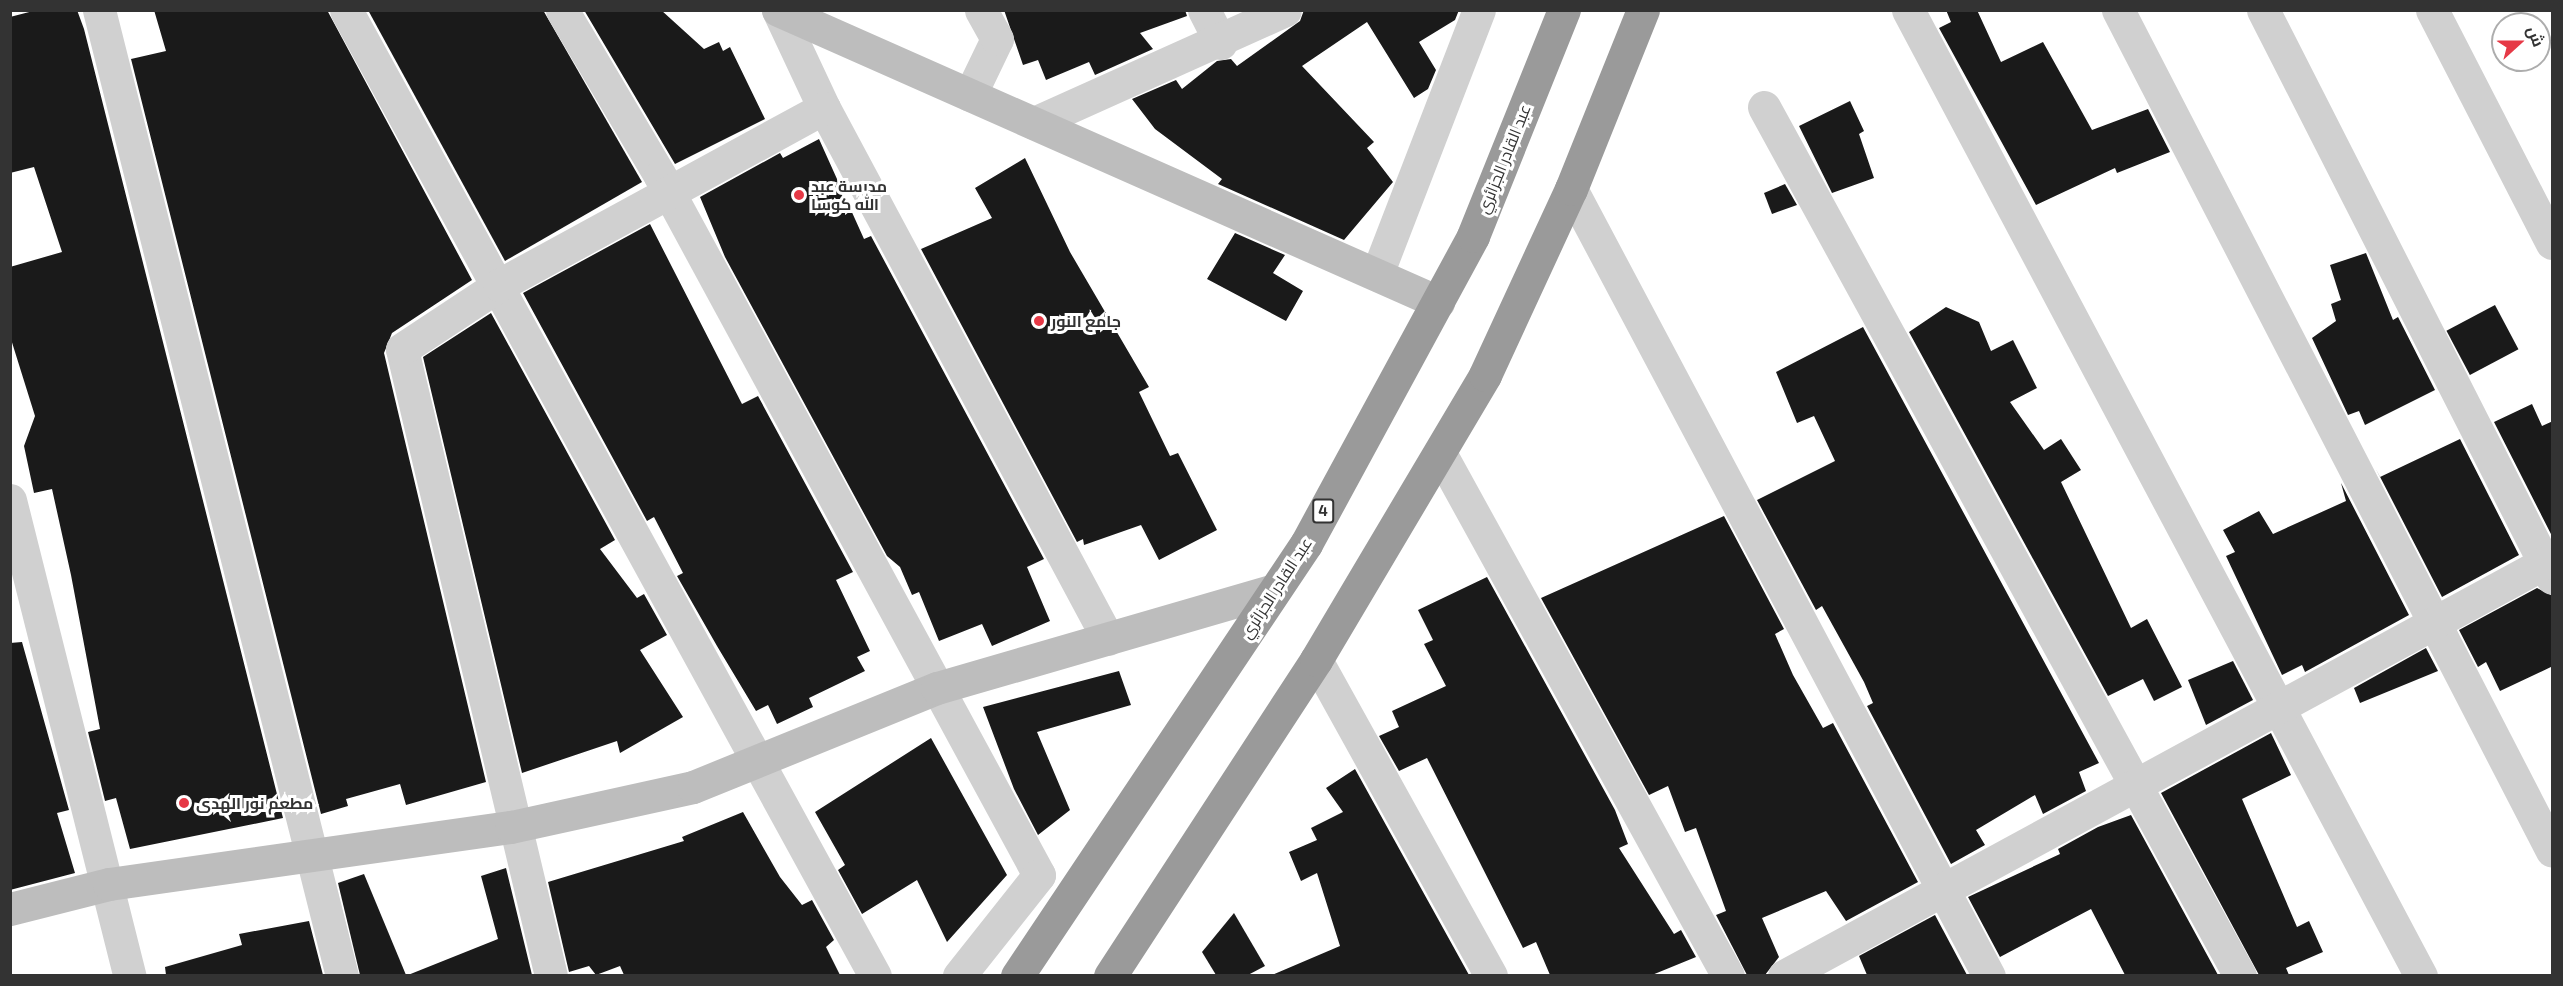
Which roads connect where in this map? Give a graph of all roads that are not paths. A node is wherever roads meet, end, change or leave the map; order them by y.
1 (99, 10) edge
2 (346, 10) edge
3 (562, 10) edge
4 (778, 10) edge
5 (981, 10) edge
6 (1204, 10) edge
7 (1285, 10) edge
8 (1479, 10) edge
9 (1564, 10) edge
10 (1644, 10) edge
11 (1908, 10) edge
12 (2118, 10) edge
13 (2263, 10) edge
14 (2432, 10) edge
15 (1221, 43) junction
16 (970, 95) junction
17 (1764, 107) dead end
18 (824, 108) junction
19 (1034, 123) junction
20 (1571, 189) junction
21 (666, 190) junction
22 (2553, 243) edge
23 (1377, 274) junction
24 (499, 285) junction
25 (1438, 302) junction
26 (1440, 453) junction
27 (10, 500) edge
28 (2548, 571) edge
29 (1275, 590) junction
30 (2434, 623) junction
31 (1108, 639) junction
32 (1316, 660) junction
33 (937, 688) junction
34 (2278, 707) junction
35 (760, 763) junction
36 (2135, 785) junction
37 (511, 826) junction
38 (2553, 851) edge
39 (313, 856) junction
40 (108, 884) junction
41 (1943, 889) junction
42 (10, 909) edge
43 (130, 975) edge
44 (342, 975) edge
45 (551, 975) edge
46 (875, 975) edge
47 (959, 975) edge
48 (1017, 975) edge
49 (1110, 975) edge
50 (1491, 975) edge
51 (1728, 975) edge
52 (1784, 975) edge
53 (1989, 975) edge
54 (2240, 975) edge
55 (2421, 975) edge

1 - 39 street
2 - 24 street
3 - 21 street
4 - 16 street
4 - 18 street
5 - 16 street
6 - 15 street
7 - 15 street
8 - 23 street
9 - 25 highway, عبد القادر الجزائري / 4
10 - 20 highway
11 - 34 street
12 - 30 street
13 - 28 street
14 - 22 street
15 - 19 street
16 - 19 street
17 - 36 street
18 - 21 street
18 - 31 street
19 - 23 street
20 - 26 highway
20 - 41 street
21 - 24 street
21 - 33 street
23 - 25 street
24 - 35 street
24 - 37 street
25 - 29 highway, عبد القادر الجزائري / 4
26 - 32 highway
26 - 51 street
27 - 40 street
28 - 30 street
29 - 31 street
29 - 48 highway, عبد القادر الجزائري / 4
30 - 34 street
30 - 38 street
31 - 33 street
32 - 49 highway
32 - 50 street
33 - 35 street
33 - 47 street
34 - 36 street
34 - 55 street
35 - 37 street
35 - 46 street
36 - 41 street
36 - 54 street
37 - 39 street
37 - 45 street
39 - 40 street
39 - 44 street
40 - 42 street
40 - 43 street
41 - 52 street
41 - 53 street

